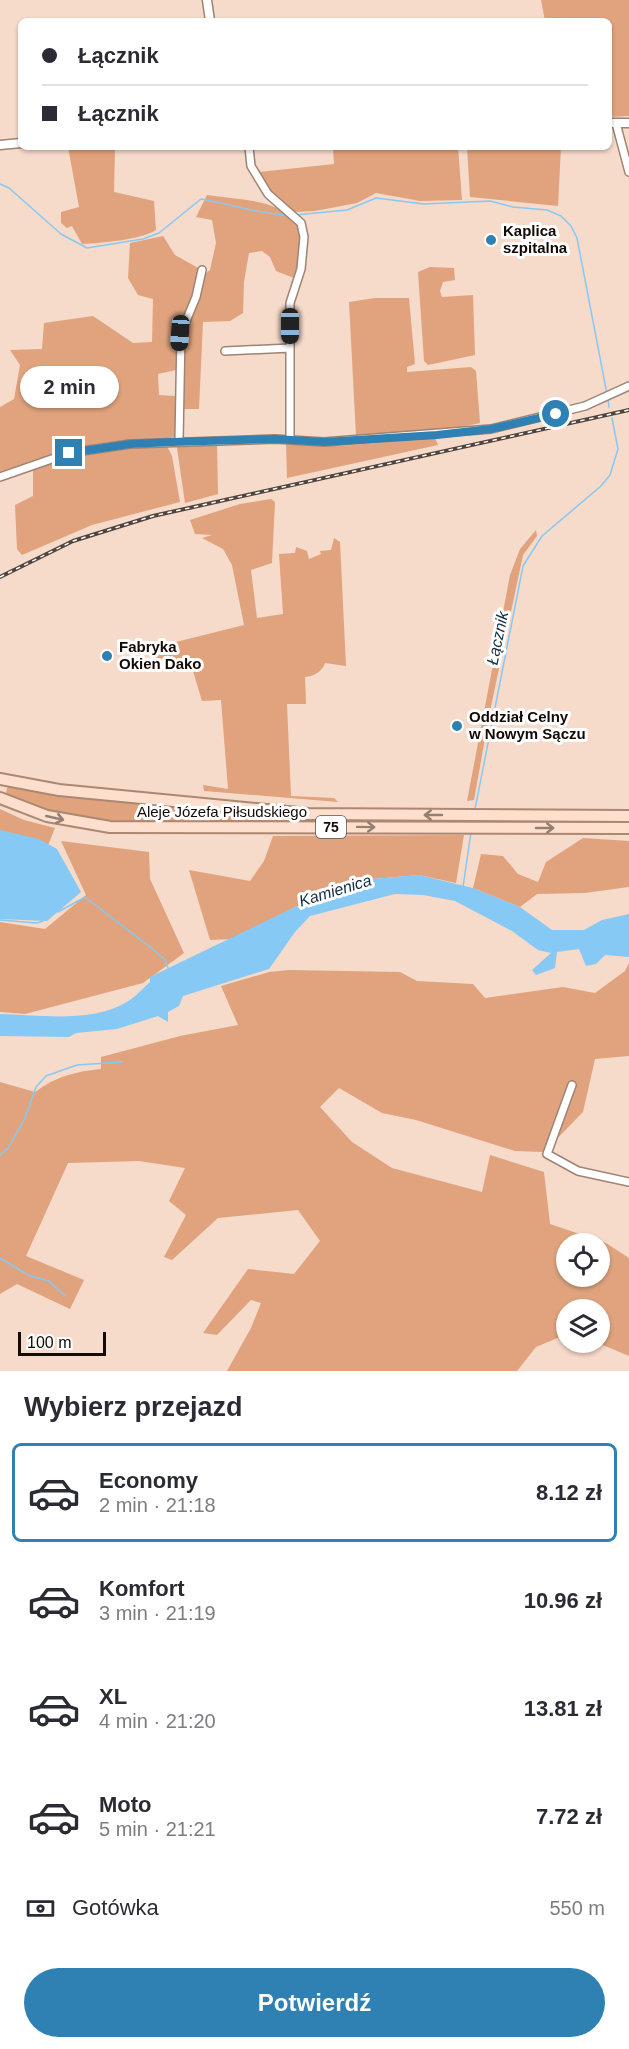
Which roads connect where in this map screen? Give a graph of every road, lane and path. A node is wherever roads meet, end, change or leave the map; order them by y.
1 (207, 0) edge
2 (210, 18) edge
3 (612, 123) edge
4 (629, 123) edge
5 (18, 143) edge
6 (0, 145) edge
7 (249, 150) edge
8 (629, 172) edge
9 (202, 270) dead end
10 (290, 348) junction
11 (225, 351) dead end
12 (629, 386) edge
13 (290, 439) junction
14 (179, 441) junction
15 (0, 477) edge
16 (0, 779) edge
17 (0, 798) edge
18 (202, 804) junction
19 (615, 816) junction
20 (629, 816) edge
21 (202, 827) junction
22 (615, 828) junction
23 (629, 828) edge
24 (572, 1085) dead end
25 (629, 1182) edge

1 - 2 street
3 - 4 street
3 - 8 street
5 - 6 street
7 - 10 street
9 - 14 street
10 - 11 street
10 - 13 street
12 - 13 street
13 - 14 street
14 - 15 street
16 - 18 main road, Aleje Józefa Piłsudskiego / 75
17 -> 21 main road, Aleje Józefa Piłsudskiego / 75
19 -> 18 main road, Aleje Józefa Piłsudskiego / 75
18 - 21 main road
19 - 20 main road, Aleje Józefa Piłsudskiego / 75
19 - 22 main road
21 -> 22 main road, Aleje Józefa Piłsudskiego / 75
22 - 23 main road, Aleje Józefa Piłsudskiego / 75
24 - 25 street

